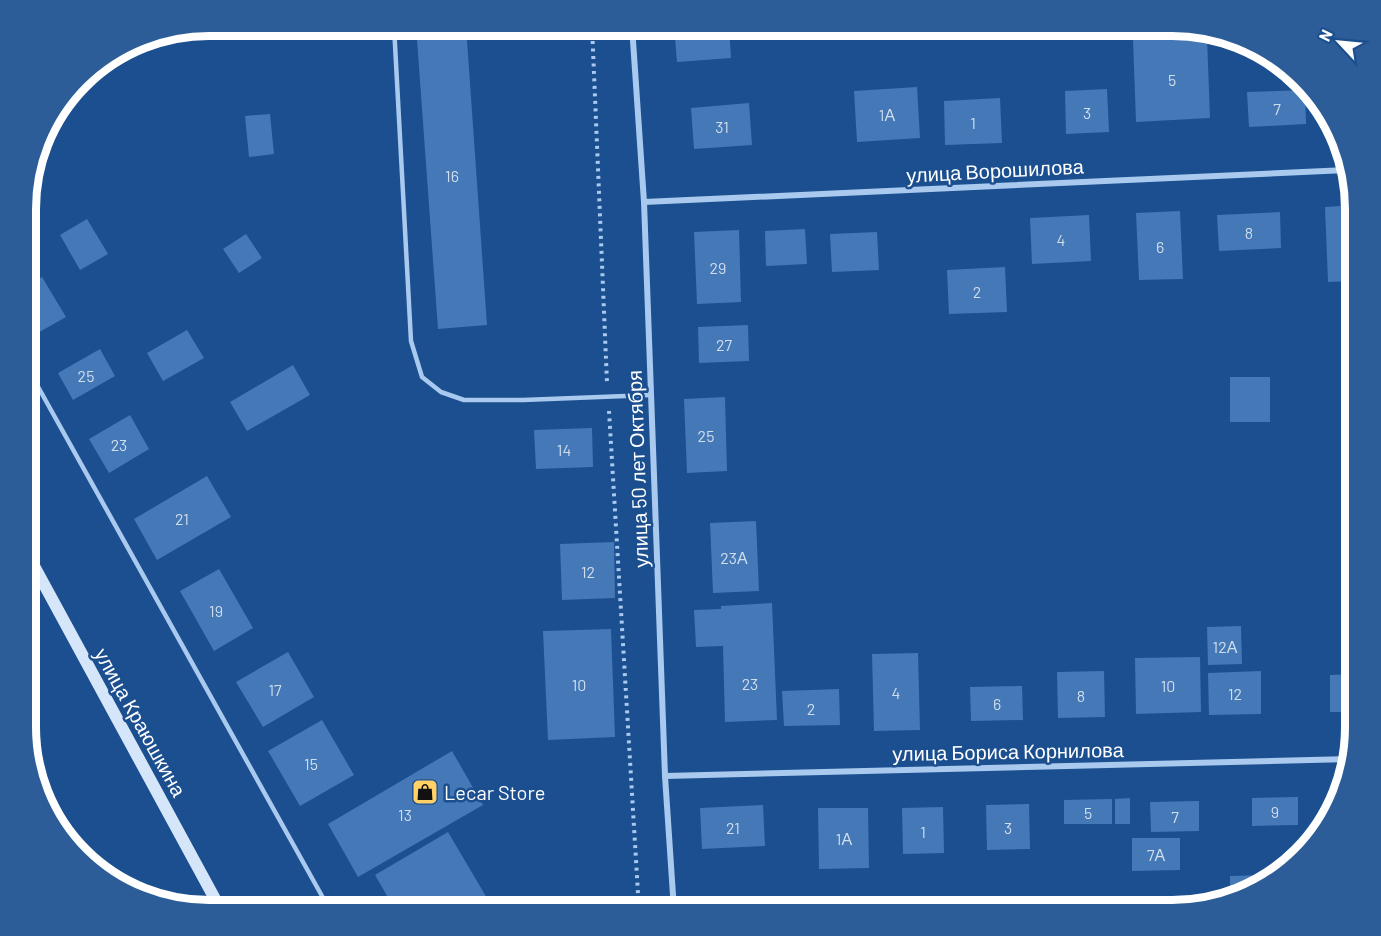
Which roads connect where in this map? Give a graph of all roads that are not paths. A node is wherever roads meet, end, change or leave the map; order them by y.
1 (395, 36) edge
2 (633, 36) edge
3 (1341, 170) edge
4 (644, 202) junction
5 (36, 382) edge
6 (651, 395) junction
7 (36, 571) edge
8 (1342, 759) edge
9 (665, 776) junction
10 (322, 896) dead end
11 (216, 900) edge
12 (673, 900) edge

1 - 6 lane
2 - 4 street, улица 50 лет Октября
3 - 4 street, улица Ворошилова
4 - 6 street, улица 50 лет Октября
5 - 10 lane
6 - 9 street, улица 50 лет Октября
7 - 11 main road, улица Краюшкина
8 - 9 street, улица Бориса Корнилова
9 - 12 street, улица 50 лет Октября

